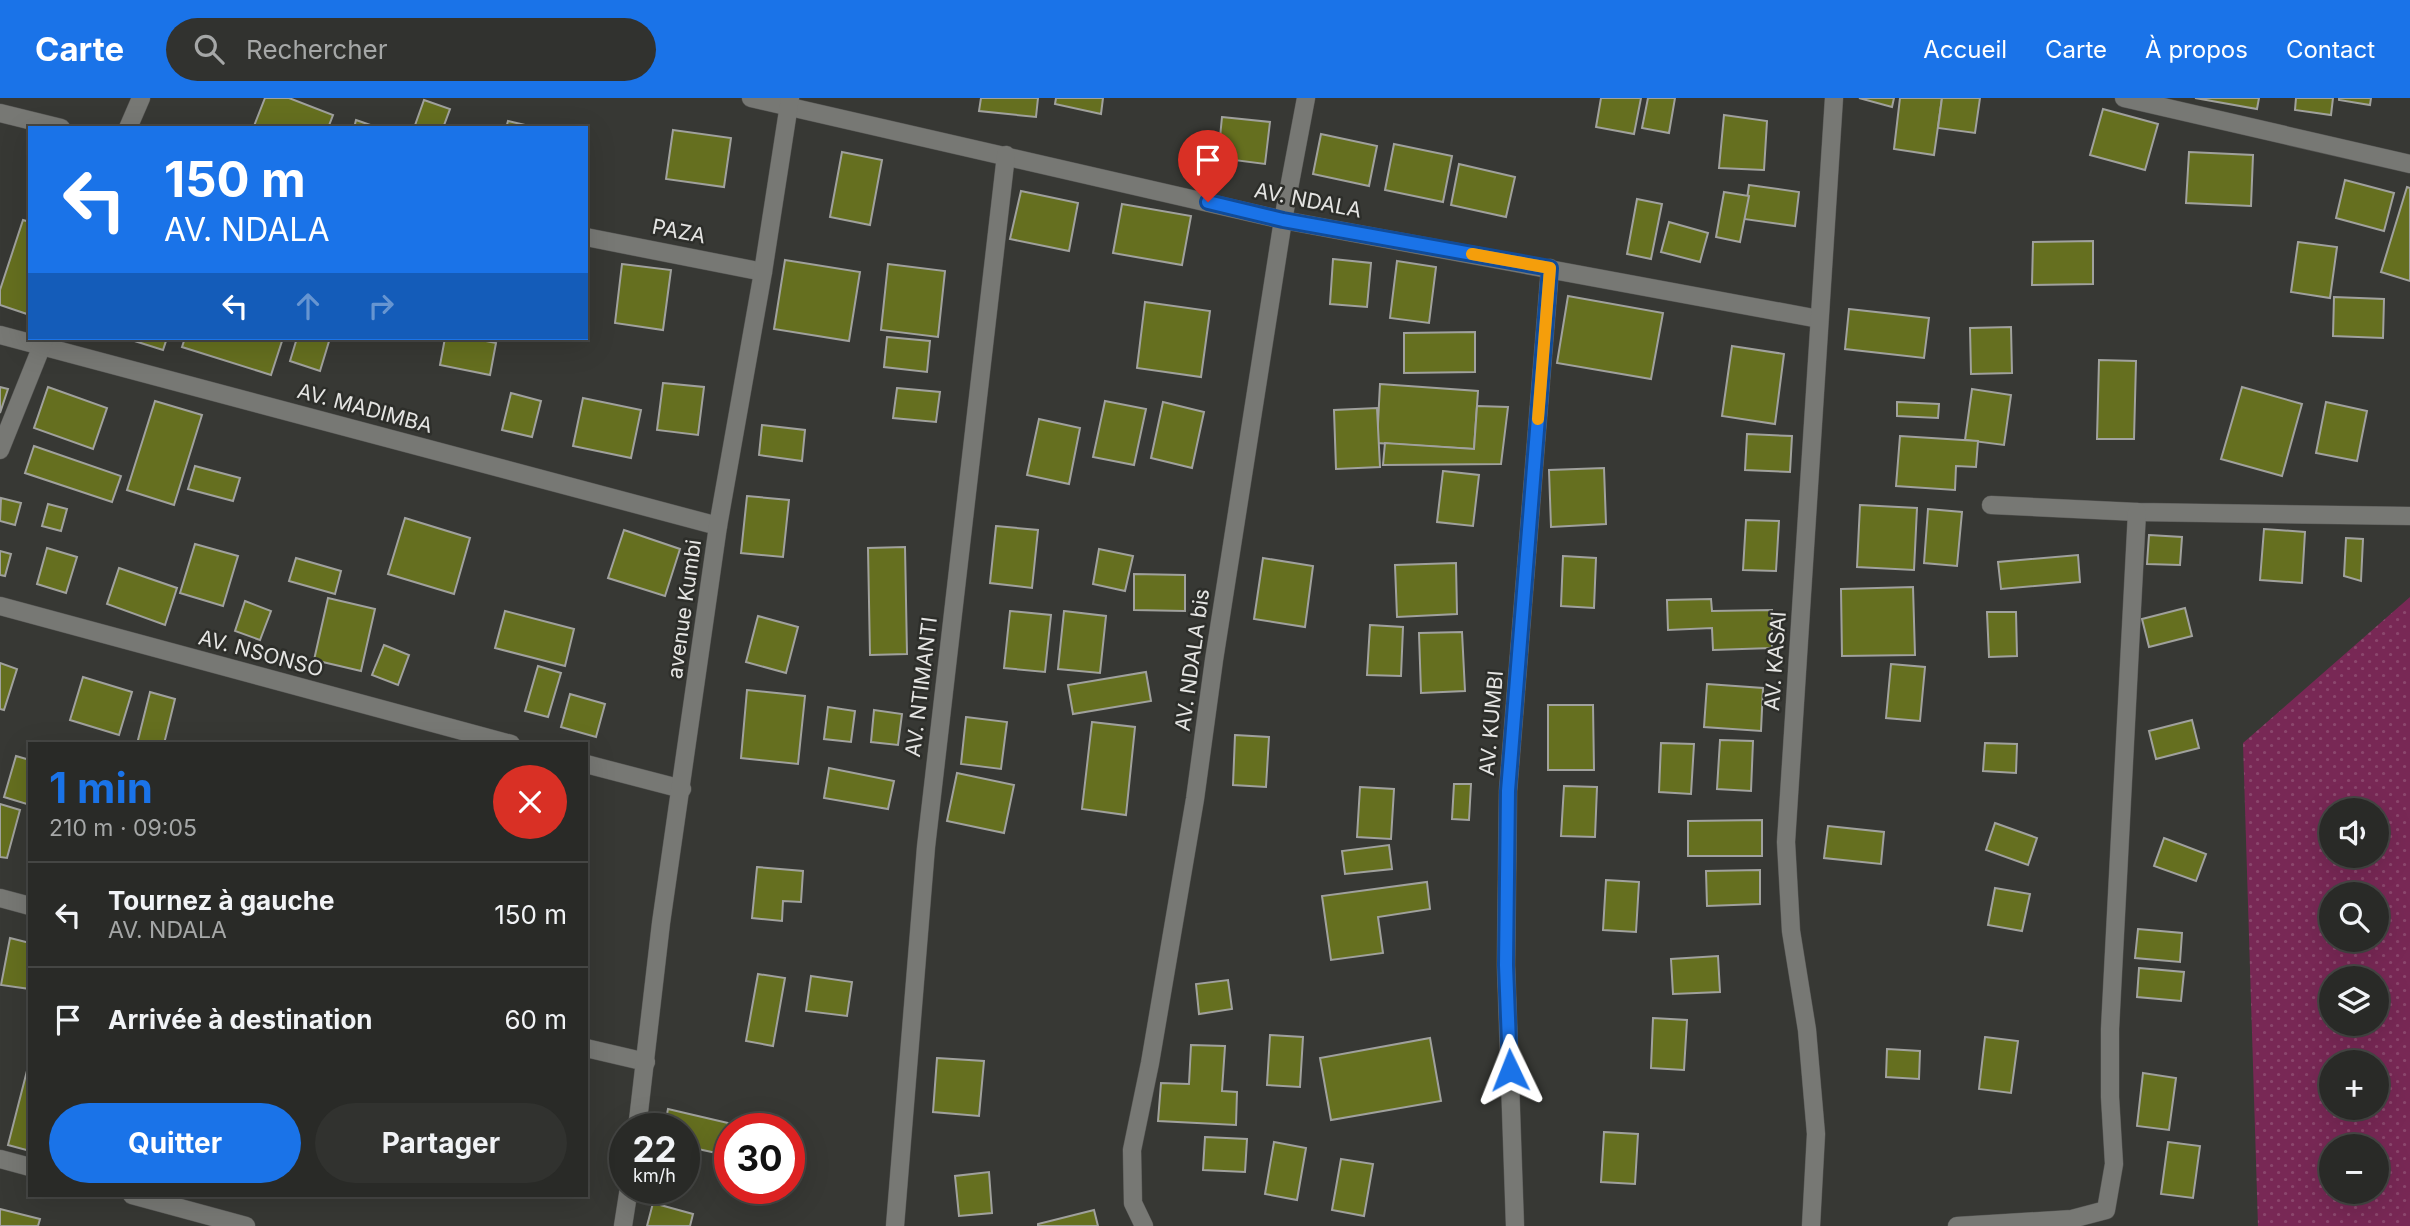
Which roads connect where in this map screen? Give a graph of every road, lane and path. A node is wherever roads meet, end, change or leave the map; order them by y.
1 (141, 98) edge
2 (751, 98) edge
3 (1306, 98) edge
4 (1834, 98) edge
5 (2124, 98) edge
6 (789, 102) edge
7 (0, 113) edge
8 (53, 126) edge
9 (129, 126) edge
10 (1006, 155) junction
11 (2410, 164) edge
12 (1283, 220) junction
13 (588, 237) edge
14 (1550, 268) junction
15 (763, 272) junction
16 (1819, 319) junction
17 (0, 335) edge
18 (28, 339) edge
19 (44, 341) edge
20 (0, 450) edge
21 (1991, 505) dead end
22 (2137, 512) junction
23 (2410, 516) edge
24 (718, 526) junction
25 (0, 606) edge
26 (504, 742) edge
27 (588, 765) edge
28 (682, 789) junction
29 (0, 898) edge
30 (28, 905) edge
31 (588, 1048) edge
32 (646, 1062) junction
33 (639, 1113) edge
34 (0, 1159) edge
35 (28, 1166) edge
36 (139, 1197) edge
37 (626, 1204) edge
38 (246, 1226) edge
39 (623, 1226) edge
40 (895, 1226) edge
41 (1144, 1226) edge
42 (1515, 1226) edge
43 (1811, 1226) edge
44 (1957, 1226) edge

1 - 9 street
2 - 6 street, AV. NDALA
3 - 12 street, AV. NDALA bis
4 - 16 street, AV. KASAI
5 - 11 street
6 - 10 street, AV. NDALA
6 - 15 street, avenue Kumbi
7 - 8 street
10 - 12 street, AV. NDALA
10 - 40 street, AV. NTIMANTI
12 - 14 street, AV. NDALA
12 - 41 street, AV. NDALA bis
13 - 15 street, PAZA
14 - 16 street, AV. NDALA
14 - 42 street, AV. KUMBI
15 - 24 street, avenue Kumbi
16 - 43 street, AV. KASAI
17 - 18 street, AV. MADIMBA
19 - 20 street
19 - 24 street, AV. MADIMBA
21 - 22 street
22 - 23 street
22 - 44 street
24 - 28 street, avenue Kumbi
25 - 26 street, AV. NSONSO
27 - 28 street
28 - 32 street, avenue Kumbi
29 - 30 street
31 - 32 street
32 - 33 street, avenue Kumbi
34 - 35 street
36 - 38 street
37 - 39 street

